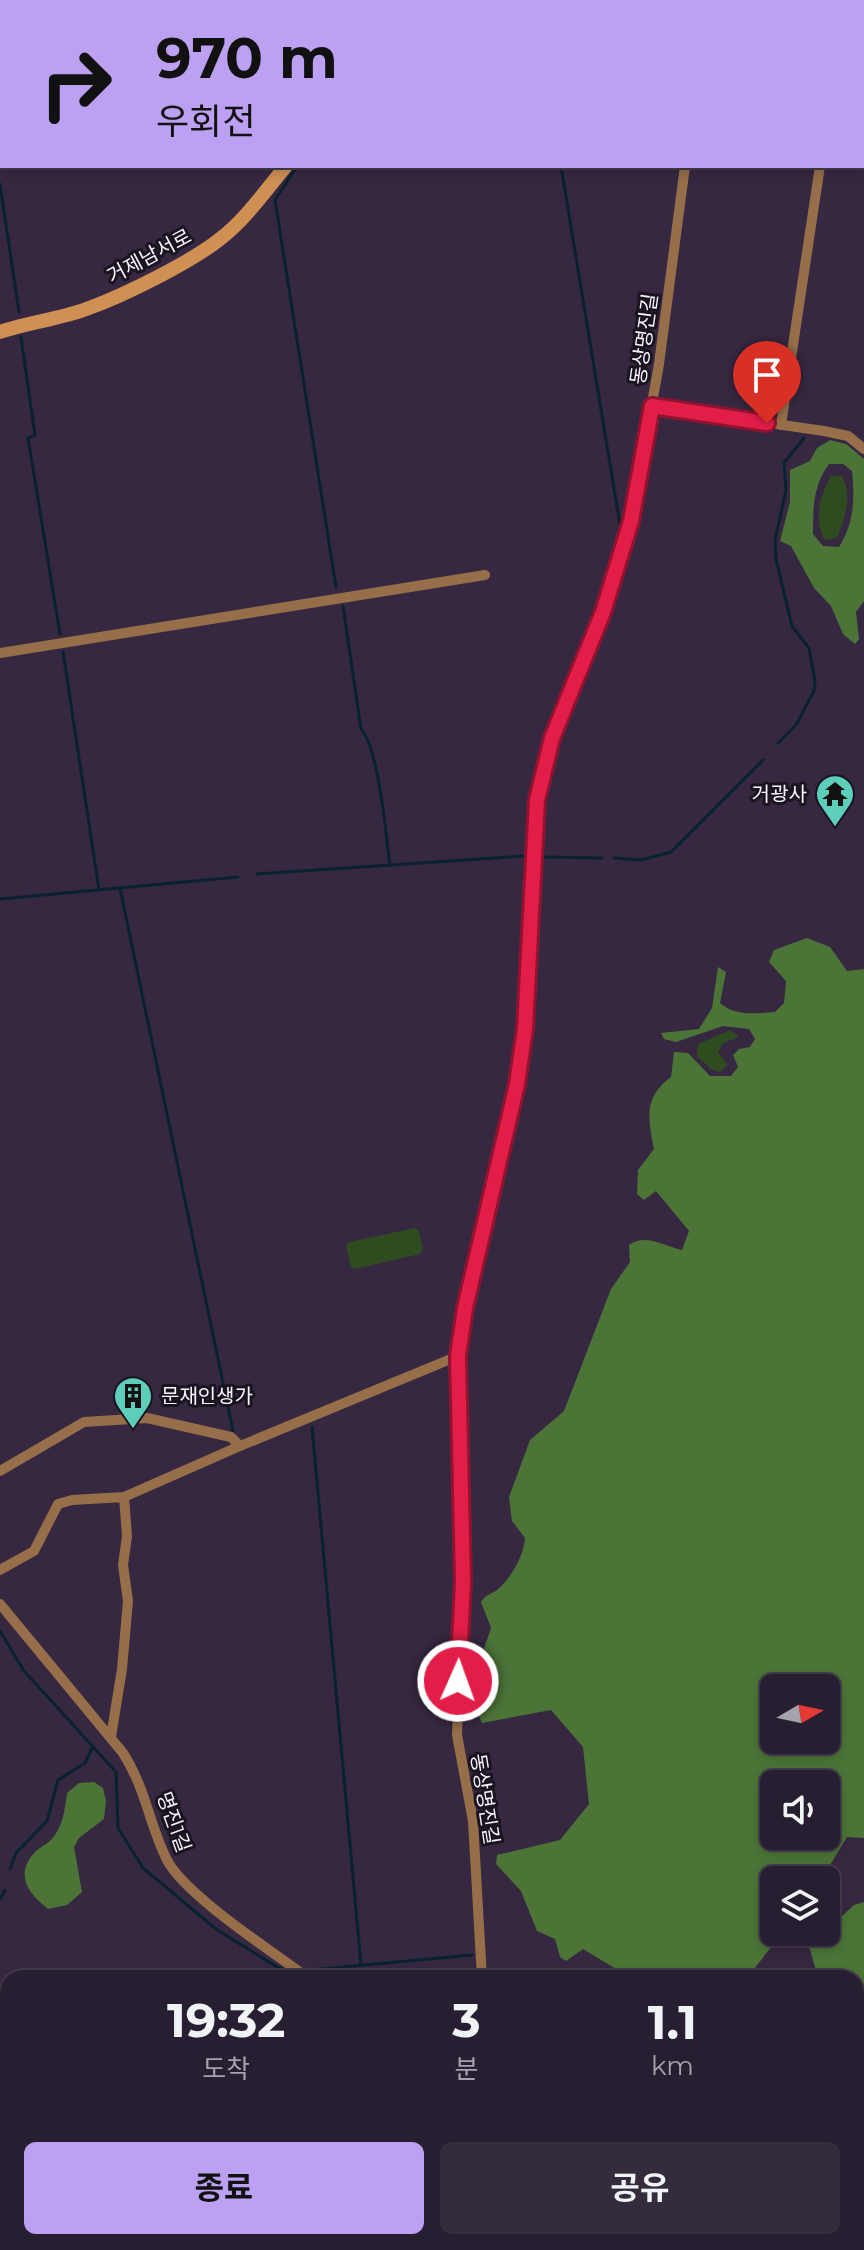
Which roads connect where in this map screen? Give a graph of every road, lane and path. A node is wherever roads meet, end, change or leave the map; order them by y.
1 (284, 168) edge
2 (685, 168) edge
3 (820, 168) edge
4 (0, 332) edge
5 (652, 406) junction
6 (781, 425) junction
7 (864, 449) edge
8 (485, 575) dead end
9 (0, 653) edge
10 (458, 1356) junction
11 (240, 1446) junction
12 (0, 1471) edge
13 (124, 1497) junction
14 (0, 1570) edge
15 (0, 1604) edge
16 (111, 1737) junction
17 (297, 1970) edge
18 (482, 1970) edge

1 - 4 main road, 거제남서로
2 - 5 street, 동상명진길
3 - 6 street
5 - 6 street
5 - 10 street, 동상명진길
6 - 7 street
8 - 9 street
10 - 11 street
10 - 18 street, 동상명진길
11 - 12 street
11 - 13 street
13 - 14 street
13 - 16 street
15 - 16 street, 명진1길
16 - 17 street, 명진1길

